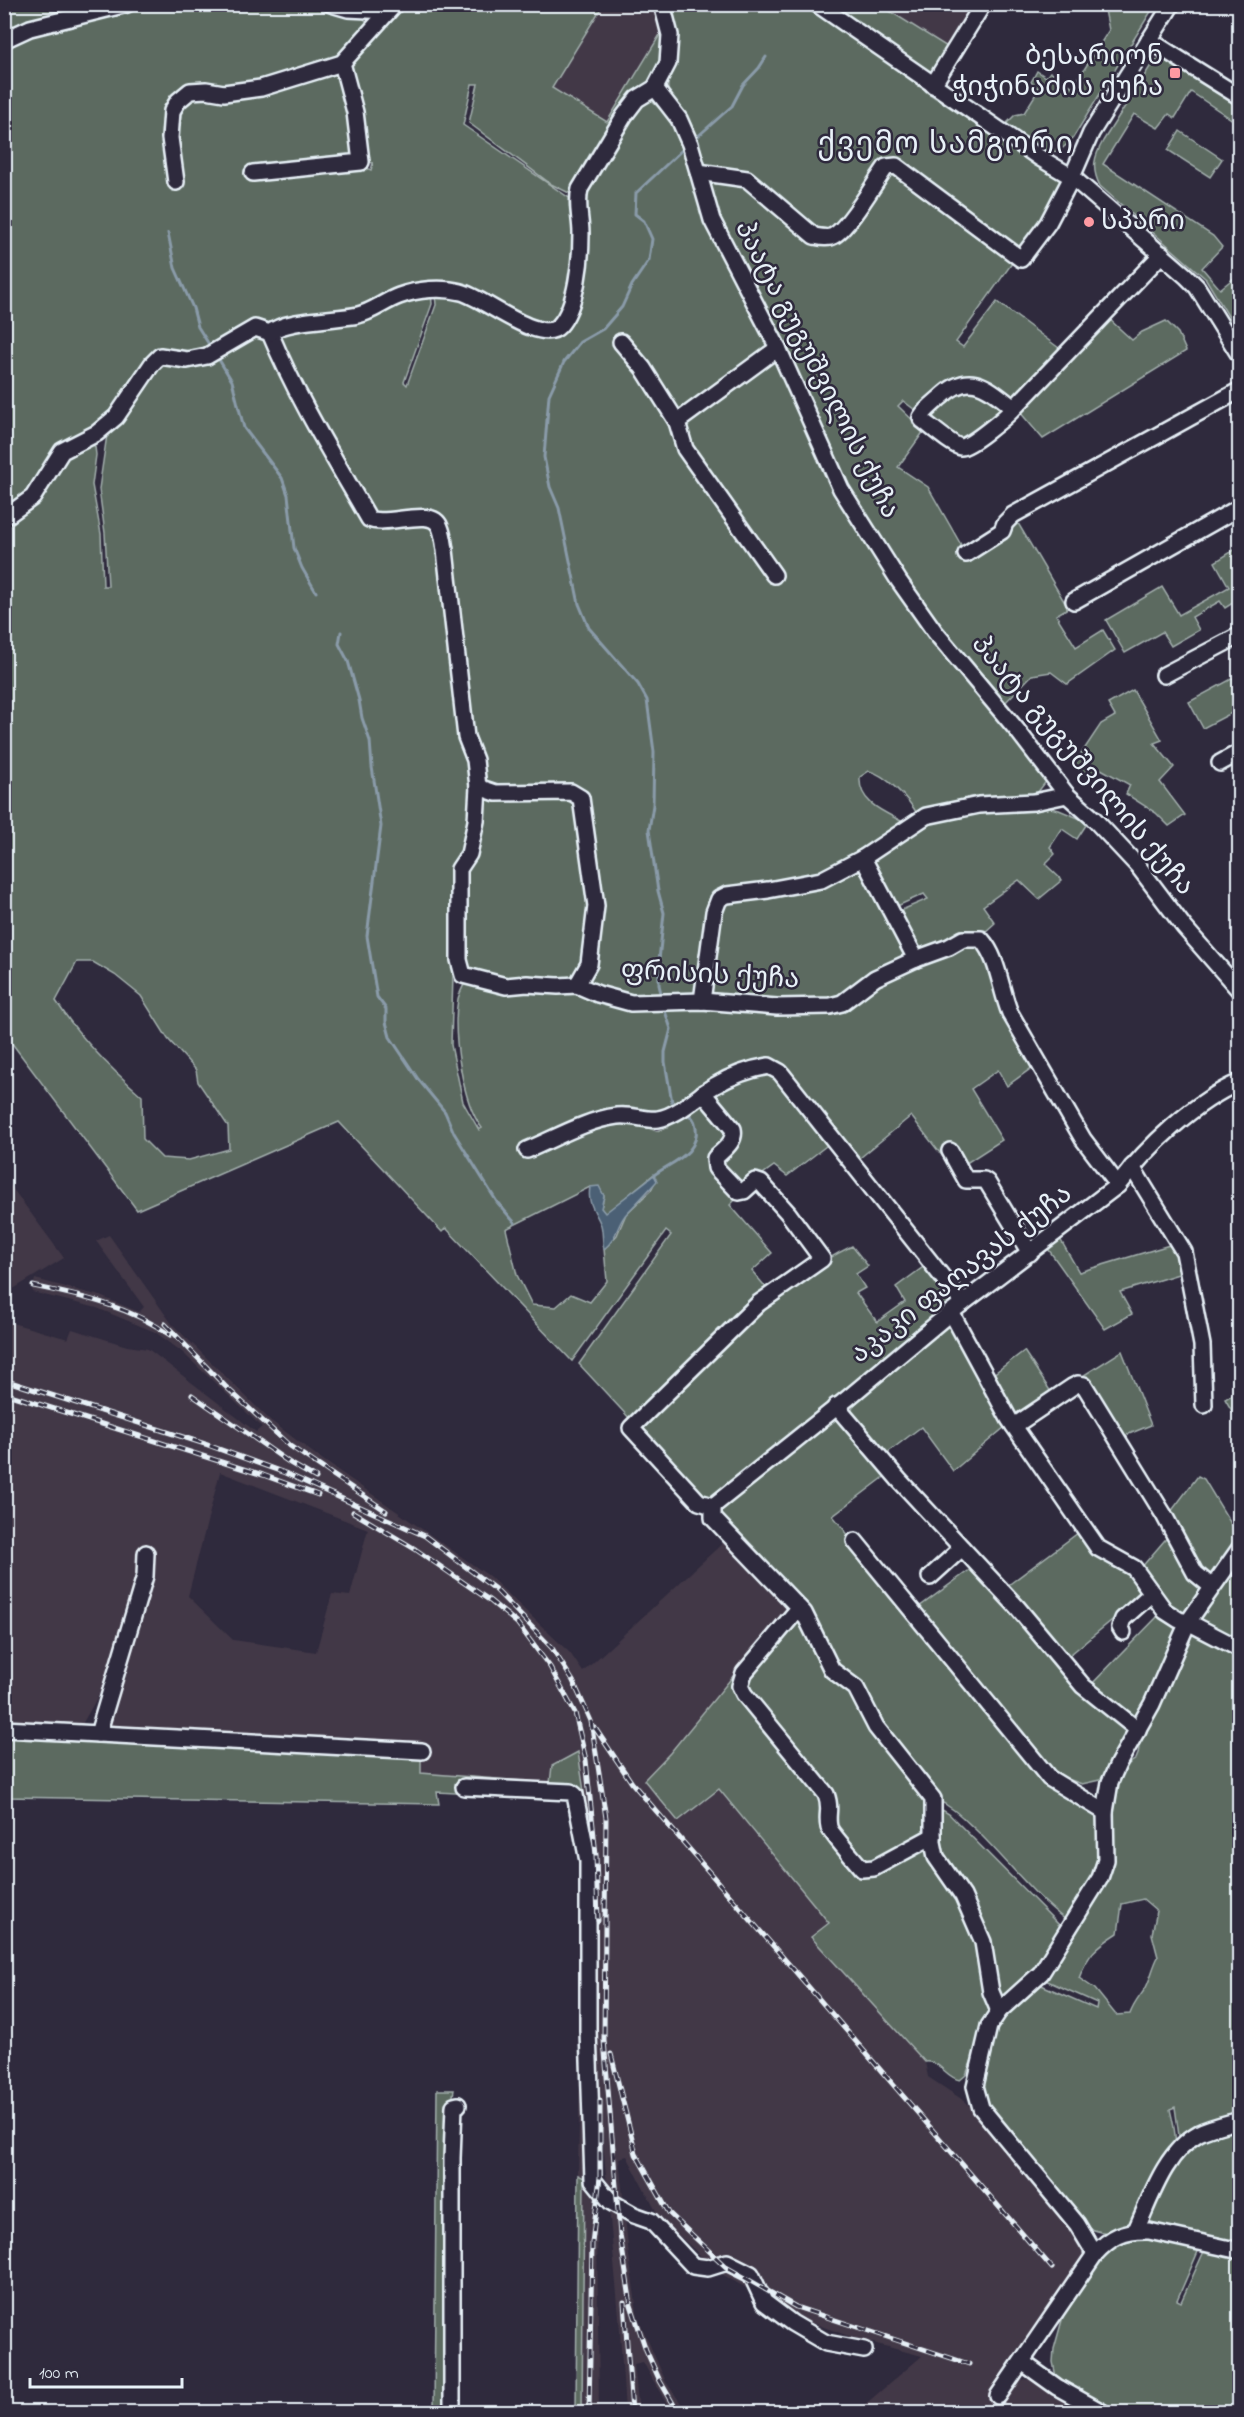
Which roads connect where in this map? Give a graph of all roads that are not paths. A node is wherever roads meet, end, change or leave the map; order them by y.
1 (331, 4) edge
2 (662, 4) edge
3 (817, 4) edge
4 (983, 4) edge
5 (1172, 4) edge
6 (122, 5) edge
7 (392, 8) edge
8 (4, 40) edge
9 (1149, 40) junction
10 (342, 63) junction
11 (933, 85) junction
12 (655, 88) junction
13 (1239, 98) edge
14 (698, 172) junction
15 (254, 173) dead end
16 (1072, 177) junction
17 (176, 182) dead end
18 (1162, 254) junction
19 (270, 333) junction
20 (621, 342) dead end
21 (778, 348) junction
22 (1239, 356) edge
23 (1239, 390) edge
24 (1014, 408) junction
25 (677, 422) junction
26 (1239, 507) edge
27 (4, 518) edge
28 (966, 554) dead end
29 (774, 575) dead end
30 (1074, 601) dead end
31 (1239, 635) edge
32 (1164, 675) dead end
33 (1239, 752) edge
34 (1220, 763) dead end
35 (478, 787) junction
36 (1066, 795) junction
37 (863, 858) junction
38 (916, 959) junction
39 (577, 985) junction
40 (1239, 989) edge
41 (702, 1000) junction
42 (1239, 1082) edge
43 (703, 1093) junction
44 (527, 1150) dead end
45 (950, 1151) dead end
46 (1132, 1167) junction
47 (1118, 1185) junction
48 (1030, 1253) junction
49 (957, 1308) junction
50 (1204, 1405) dead end
51 (836, 1406) junction
52 (1014, 1425) junction
53 (713, 1506) junction
54 (855, 1541) dead end
55 (962, 1548) junction
56 (1239, 1548) edge
57 (146, 1552) dead end
58 (930, 1577) dead end
59 (1212, 1587) junction
60 (1152, 1593) junction
61 (799, 1608) junction
62 (1188, 1622) junction
63 (1123, 1632) dead end
64 (1239, 1648) edge
65 (4, 1729) edge
66 (1138, 1730) junction
67 (98, 1734) junction
68 (422, 1751) dead end
69 (464, 1787) dead end
70 (1105, 1812) junction
71 (933, 1836) junction
72 (999, 2011) junction
73 (458, 2105) dead end
74 (1239, 2120) edge
75 (1136, 2230) junction
76 (1239, 2252) edge
77 (1095, 2254) junction
78 (864, 2350) dead end
79 (1022, 2362) junction
80 (998, 2396) dead end
81 (452, 2412) edge
82 (1102, 2412) edge

1 - 7 street
2 - 12 street
3 - 11 street
4 - 11 street
5 - 9 street
6 - 8 street
7 - 10 street
9 - 13 street
9 - 16 street
10 - 15 street
10 - 17 street
11 - 16 street
12 - 14 street, პაატა გუგუშვილის ქუჩა
12 - 19 street
14 - 16 street
14 - 21 street, პაატა გუგუშვილის ქუჩა
16 - 18 street
18 - 22 street
18 - 24 street
19 - 27 street
19 - 35 street, ფრისის ქუჩა
20 - 25 street
21 - 25 street
21 - 36 street, პაატა გუგუშვილის ქუჩა
23 - 28 street
24 - 24 street
25 - 29 street
26 - 30 street
31 - 32 street
33 - 34 street
35 - 39 street
35 - 39 street, ფრისის ქუჩა
36 - 37 street
36 - 40 street, პაატა გუგუშვილის ქუჩა
37 - 38 street
37 - 41 street
38 - 41 street, ფრისის ქუჩა
38 - 47 street, ფრისის ქუჩა
39 - 41 street, ფრისის ქუჩა
42 - 46 street, აკაკი ფაღავას ქუჩა
43 - 44 street
43 - 49 street
43 - 53 street
45 - 48 street
46 - 47 street, აკაკი ფაღავას ქუჩა
46 - 50 street
47 - 48 street, აკაკი ფაღავას ქუჩა
48 - 49 street, აკაკი ფაღავას ქუჩა
49 - 51 street, აკაკი ფაღავას ქუჩა
49 - 52 street
51 - 53 street, აკაკი ფაღავას ქუჩა
51 - 55 street
52 - 59 street
52 - 60 street
53 - 61 street
54 - 70 street
55 - 58 street
55 - 66 street
56 - 59 street
57 - 67 street
59 - 62 street
60 - 62 street
60 - 63 street
61 - 71 street
61 - 71 street
62 - 64 street
62 - 66 street
65 - 67 street
66 - 70 street
67 - 68 street
69 - 78 street
70 - 72 street
71 - 72 street
72 - 77 street
73 - 81 street
74 - 75 street
75 - 76 street
75 - 77 street
77 - 79 street
79 - 80 street
79 - 82 street

